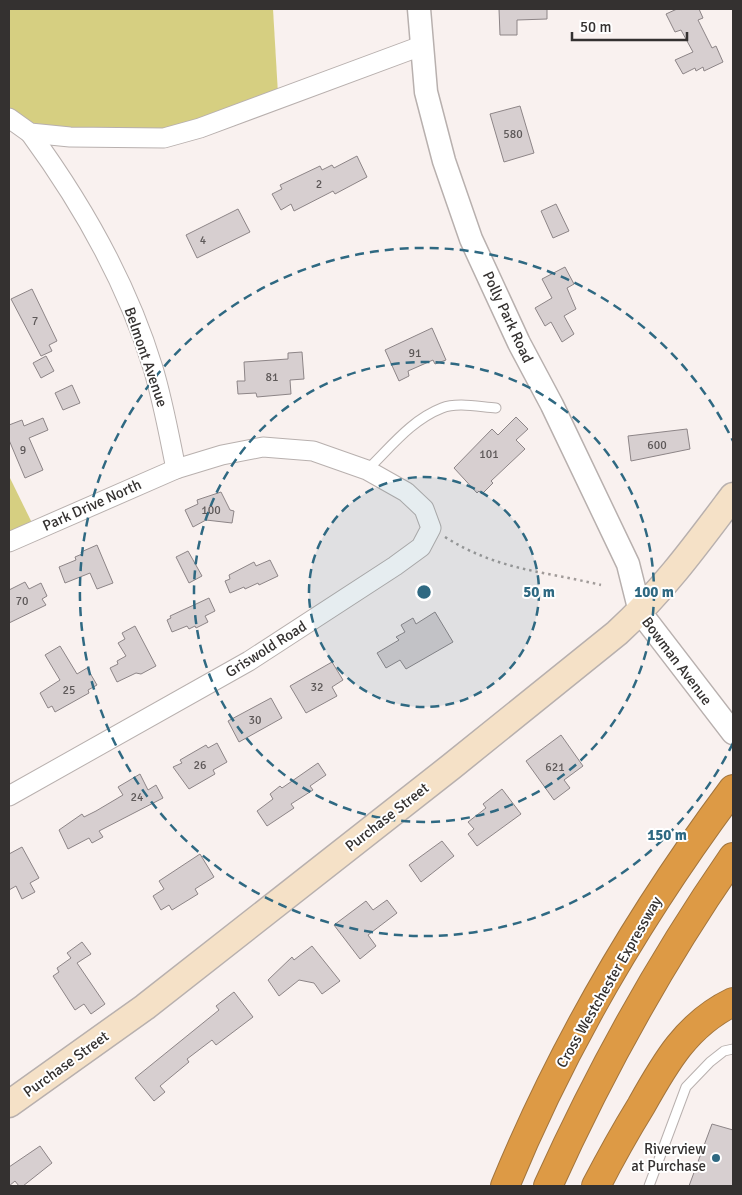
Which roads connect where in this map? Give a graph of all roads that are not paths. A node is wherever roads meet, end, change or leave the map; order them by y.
1 (419, 9) edge
2 (422, 46) junction
3 (9, 118) edge
4 (30, 133) junction
5 (496, 408) dead end
6 (176, 468) junction
7 (367, 470) junction
8 (733, 496) edge
9 (9, 542) edge
10 (640, 612) junction
11 (733, 733) edge
12 (733, 789) edge
13 (9, 796) edge
14 (733, 857) edge
15 (733, 1002) edge
16 (733, 1049) edge
17 (9, 1104) edge
18 (504, 1186) edge
19 (548, 1186) edge
20 (596, 1186) edge
21 (649, 1186) edge

1 - 2 street, Polly Park Road
2 - 4 street
2 - 10 street, Polly Park Road
3 - 4 street, Belmont Avenue
4 - 6 street, Belmont Avenue
5 - 7 lane
6 - 7 street
6 - 9 street, Park Drive North
7 - 13 street, Griswold Road
8 - 10 main road, Purchase Street
10 - 11 street, Bowman Avenue
10 - 17 main road, Purchase Street
12 - 18 highway, Cross Westchester Expressway
14 - 19 highway
15 - 20 highway
16 - 21 lane

